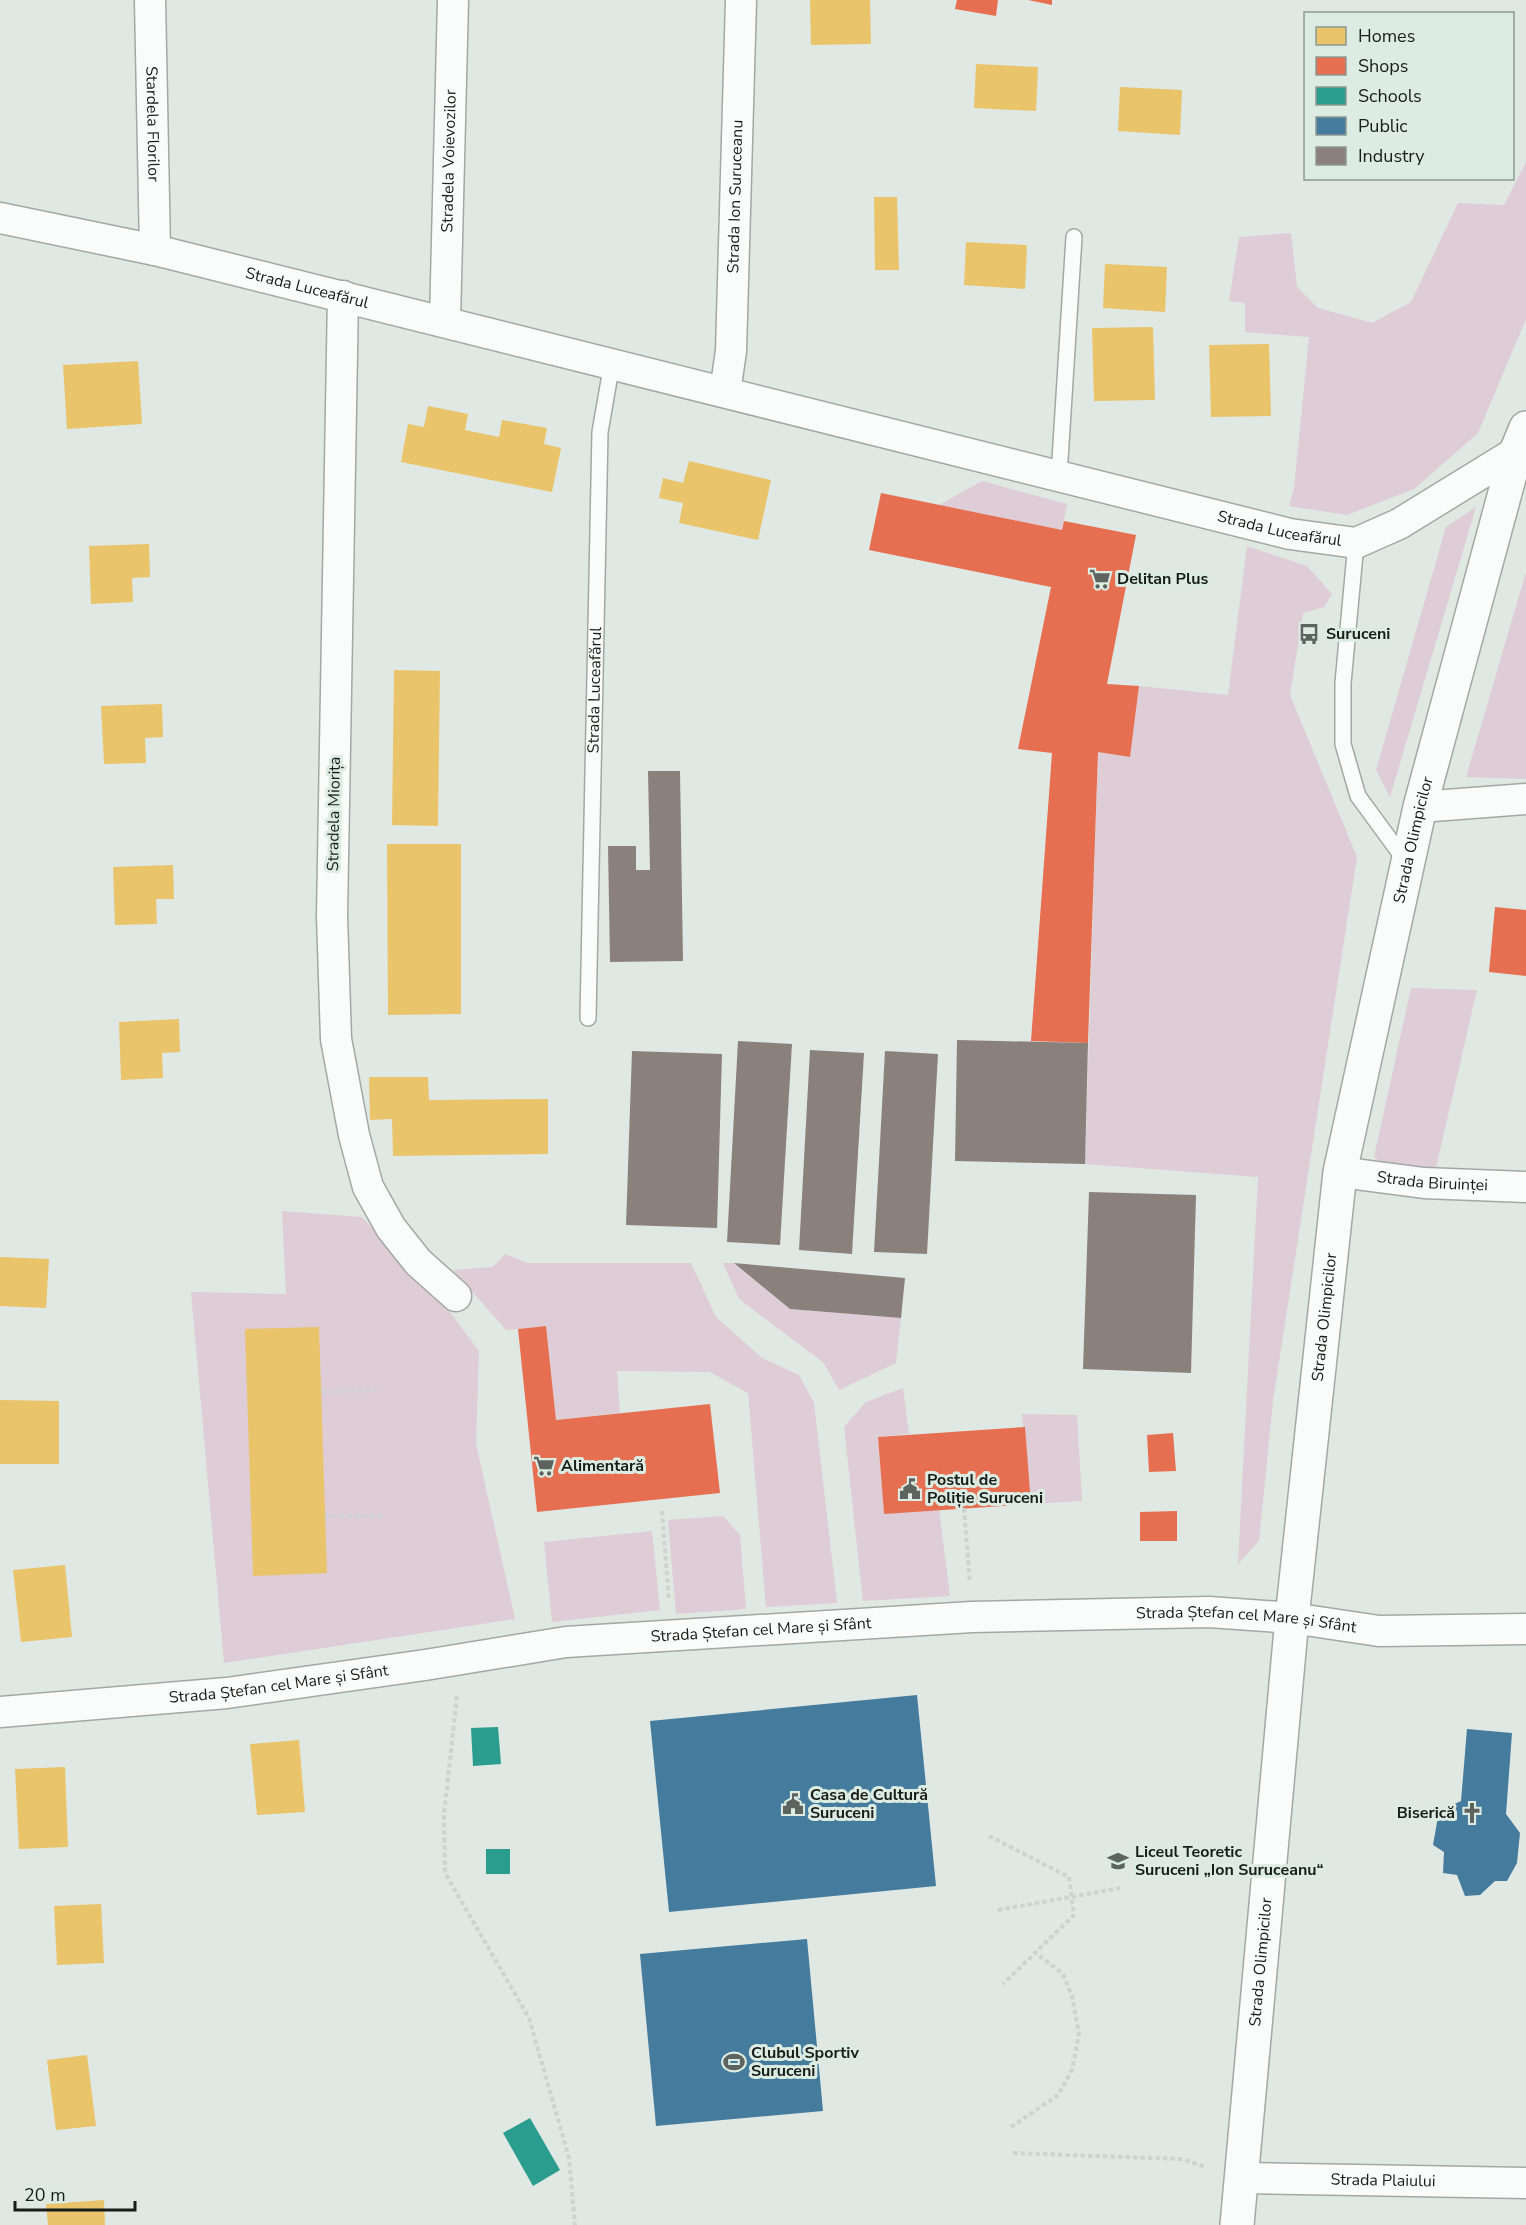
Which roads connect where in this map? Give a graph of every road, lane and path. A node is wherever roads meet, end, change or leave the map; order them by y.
1 (150, 0) edge
2 (453, 0) edge
3 (741, 0) edge
4 (0, 218) edge
5 (1074, 237) dead end
6 (155, 250) junction
7 (343, 296) junction
8 (446, 321) junction
9 (612, 363) junction
10 (725, 392) junction
11 (1523, 443) edge
12 (1059, 476) junction
13 (1356, 543) junction
14 (1526, 799) edge
15 (1420, 807) junction
16 (1407, 863) junction
17 (588, 1018) dead end
18 (1340, 1172) junction
19 (1526, 1187) edge
20 (456, 1296) dead end
21 (377, 1390) dead end
22 (321, 1392) dead end
23 (964, 1508) dead end
24 (662, 1511) dead end
25 (382, 1515) dead end
26 (325, 1516) dead end
27 (972, 1617) junction
28 (1292, 1618) junction
29 (1526, 1629) edge
30 (672, 1635) junction
31 (461, 1659) junction
32 (0, 1712) edge
33 (989, 1836) dead end
34 (1120, 1888) dead end
35 (1071, 1897) junction
36 (998, 1910) dead end
37 (1036, 1953) junction
38 (1003, 1984) dead end
39 (1011, 2127) dead end
40 (1013, 2153) dead end
41 (1241, 2178) junction
42 (1526, 2183) edge
43 (574, 2225) edge
44 (1237, 2225) edge

1 - 6 street, Stardela Florilor
2 - 8 street, Stradela Voievozilor
3 - 10 street, Strada Ion Suruceanu
4 - 6 street, Strada Luceafărul
5 - 12 lane
6 - 7 street, Strada Luceafărul
7 - 8 street, Strada Luceafărul
7 - 20 street, Stradela Miorița
8 - 9 street, Strada Luceafărul
9 - 10 street, Strada Luceafărul
9 - 17 lane, Strada Luceafărul
10 - 12 street, Strada Luceafărul
11 - 13 street, Strada Luceafărul
11 - 15 main road, Strada Olimpicilor
12 - 13 street, Strada Luceafărul
13 - 16 lane
14 - 15 street
15 - 16 main road, Strada Olimpicilor
16 - 18 main road, Strada Olimpicilor
18 - 19 street, Strada Biruinței
18 - 28 main road, Strada Olimpicilor
21 - 22 path
23 - 27 path
24 - 30 path
25 - 26 path
27 - 28 street, Strada Ștefan cel Mare și Sfânt
27 - 30 street, Strada Ștefan cel Mare și Sfânt
28 - 29 street, Strada Ștefan cel Mare și Sfânt
28 - 41 main road, Strada Olimpicilor
30 - 31 street, Strada Ștefan cel Mare și Sfânt
31 - 32 street, Strada Ștefan cel Mare și Sfânt
31 - 43 path
33 - 35 path
34 - 35 path
35 - 36 path
35 - 37 path
37 - 38 path
37 - 39 path
40 - 41 path
41 - 42 street, Strada Plaiului
41 - 44 main road, Strada Olimpicilor

